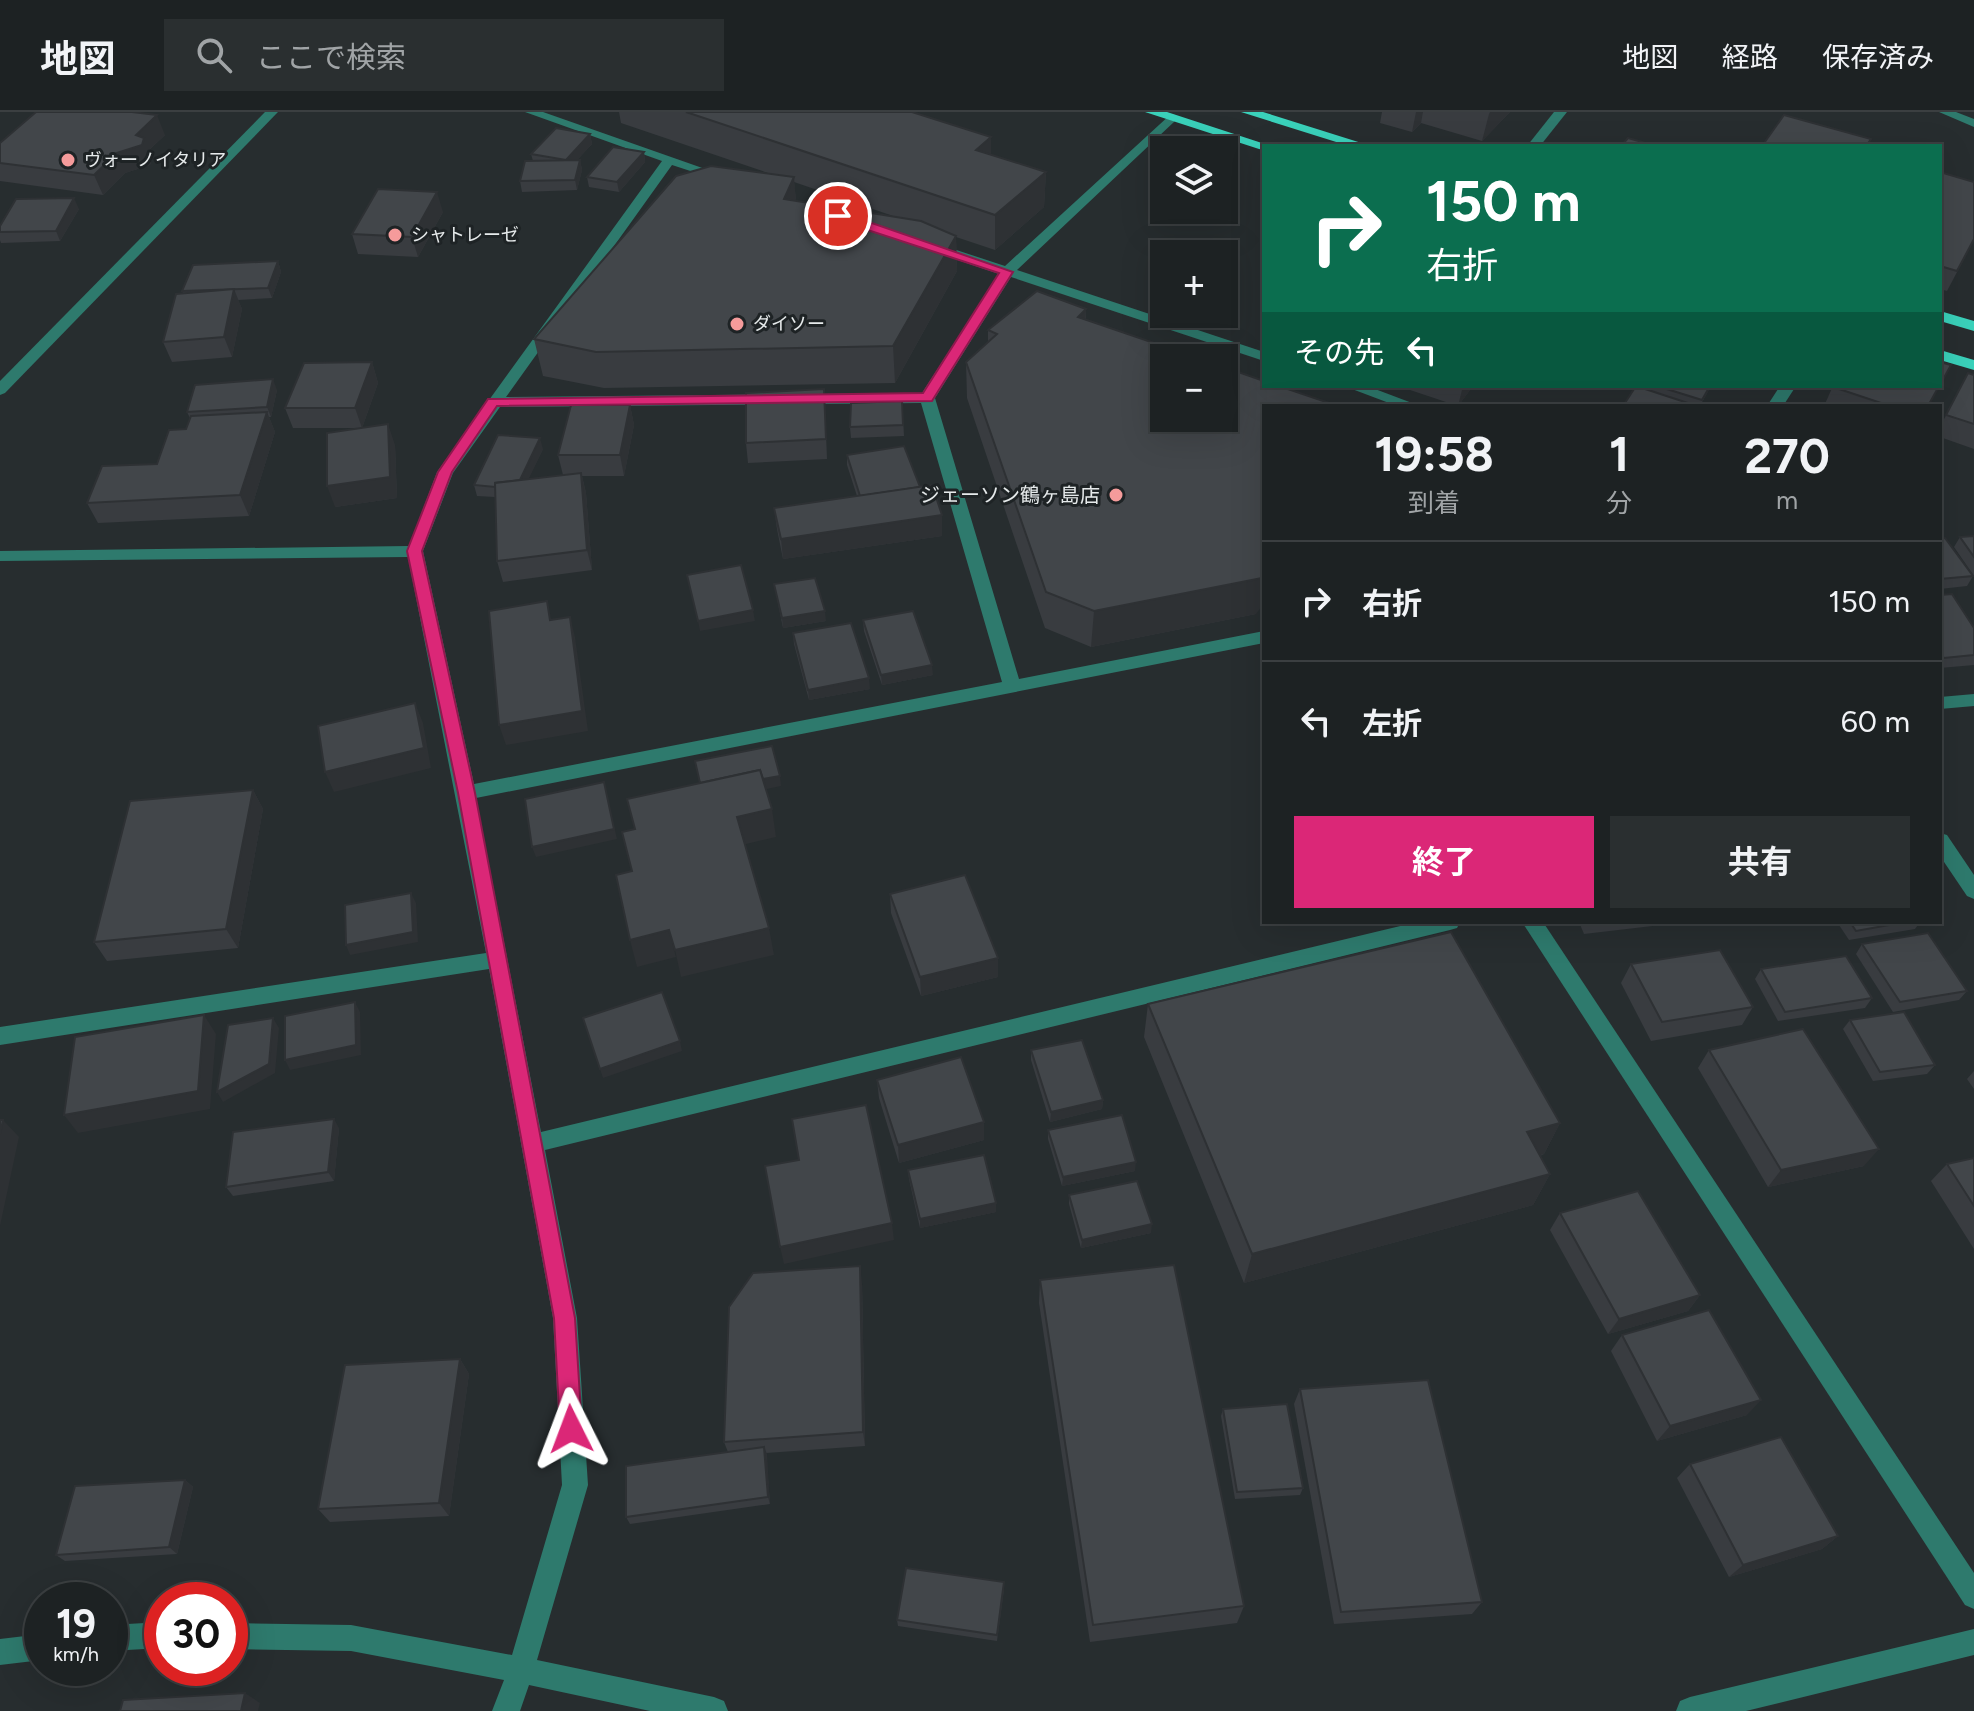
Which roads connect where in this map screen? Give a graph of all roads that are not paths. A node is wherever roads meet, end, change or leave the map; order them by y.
1 (272, 112) edge
2 (531, 112) edge
3 (1152, 112) edge
4 (1248, 112) edge
5 (1561, 112) edge
6 (1945, 112) edge
7 (1171, 118) junction
8 (1974, 123) edge
9 (1357, 144) edge
10 (1535, 144) edge
11 (1262, 145) edge
12 (669, 160) junction
13 (743, 184) edge
14 (919, 243) edge
15 (1007, 272) junction
16 (1942, 317) edge
17 (1974, 326) edge
18 (1262, 356) edge
19 (1942, 356) edge
20 (1974, 365) edge
21 (1358, 388) edge
22 (0, 390) edge
23 (927, 398) junction
24 (493, 402) junction
25 (1404, 404) edge
26 (415, 551) junction
27 (0, 556) edge
28 (1262, 637) edge
29 (1012, 685) junction
30 (1974, 700) edge
31 (1942, 703) edge
32 (466, 793) junction
33 (1942, 843) edge
34 (1974, 891) edge
35 (1442, 924) edge
36 (1533, 924) edge
37 (498, 959) junction
38 (0, 1036) edge
39 (531, 1144) junction
40 (1974, 1596) edge
41 (248, 1636) edge
42 (1974, 1642) edge
43 (24, 1649) edge
44 (0, 1652) edge
45 (521, 1670) junction
46 (506, 1711) edge
47 (714, 1711) edge
48 (1690, 1711) edge

1 - 22 street
2 - 12 street
3 - 7 highway
4 - 9 highway
5 - 10 street
6 - 8 street
7 - 11 highway
7 - 15 street
12 - 13 street
12 - 24 street
14 - 15 street
15 - 18 street
15 - 23 street
16 - 17 highway
19 - 20 highway
21 - 25 street
23 - 24 street
23 - 29 street
24 - 26 street
26 - 27 street
26 - 32 street
28 - 29 street
29 - 32 street
30 - 31 street
32 - 37 street
33 - 34 street
35 - 39 street
36 - 40 street
37 - 38 street
37 - 39 street
39 - 45 street
41 - 45 street
42 - 48 street
43 - 44 street
45 - 46 street
45 - 47 street

